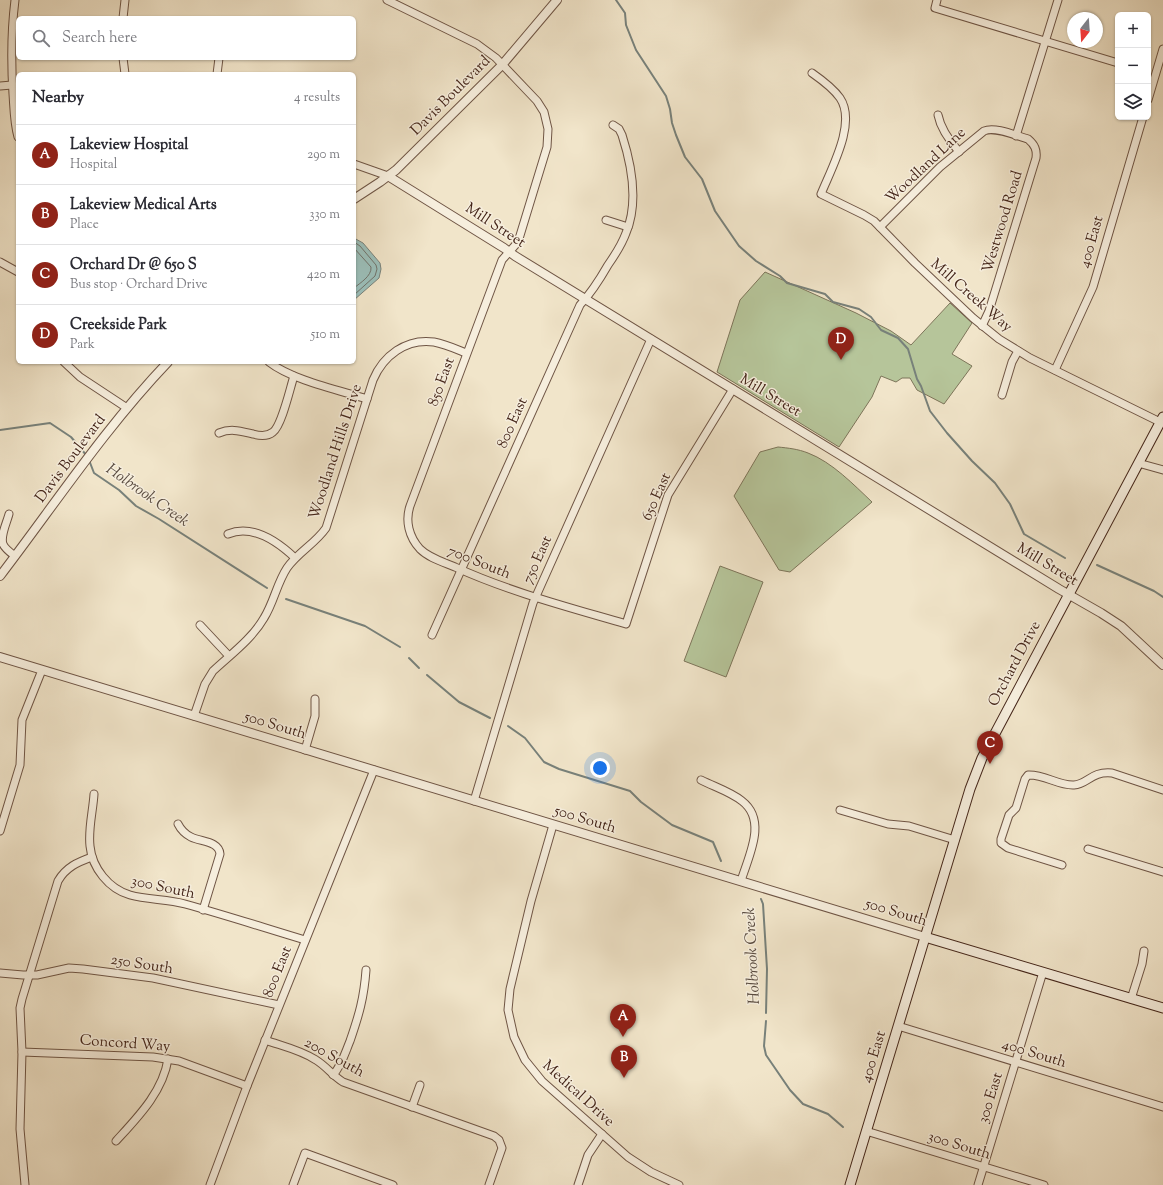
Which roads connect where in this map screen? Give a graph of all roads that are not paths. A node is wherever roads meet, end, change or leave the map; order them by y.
1 (15, 0) edge
2 (125, 0) edge
3 (387, 0) edge
4 (557, 0) edge
5 (937, 0) edge
6 (1058, 0) edge
7 (123, 16) edge
8 (1045, 41) junction
9 (1163, 49) edge
10 (123, 60) edge
11 (219, 60) edge
12 (1115, 62) edge
13 (502, 65) junction
14 (125, 72) edge
15 (217, 72) edge
16 (812, 73) dead end
17 (1151, 73) edge
18 (1156, 75) junction
19 (12, 85) junction
20 (0, 86) edge
21 (1151, 91) edge
22 (938, 115) dead end
23 (1142, 120) edge
24 (613, 125) dead end
25 (16, 129) edge
26 (1016, 136) junction
27 (959, 152) junction
28 (356, 165) edge
29 (388, 176) junction
30 (356, 198) edge
31 (606, 220) dead end
32 (880, 227) junction
33 (628, 228) junction
34 (510, 252) junction
35 (0, 262) edge
36 (16, 271) edge
37 (586, 299) junction
38 (982, 326) junction
39 (651, 339) junction
40 (1018, 351) junction
41 (466, 353) junction
42 (66, 364) edge
43 (166, 364) edge
44 (272, 364) edge
45 (1055, 370) junction
46 (294, 376) junction
47 (733, 389) junction
48 (1002, 395) dead end
49 (367, 399) junction
50 (126, 408) junction
51 (1162, 420) edge
52 (219, 433) dead end
53 (1138, 463) junction
54 (1163, 470) edge
55 (9, 514) dead end
56 (408, 525) joint
57 (228, 534) dead end
58 (15, 556) junction
59 (295, 558) junction
60 (462, 570) junction
61 (0, 576) edge
62 (1068, 594) junction
63 (536, 597) junction
64 (626, 624) joint
65 (200, 625) dead end
66 (432, 635) dead end
67 (229, 656) junction
68 (0, 657) edge
69 (1163, 665) edge
70 (42, 670) junction
71 (315, 699) dead end
72 (194, 716) junction
73 (305, 750) junction
74 (374, 770) junction
75 (701, 780) dead end
76 (1163, 790) edge
77 (94, 794) dead end
78 (474, 801) junction
79 (840, 810) dead end
80 (3, 812) edge
81 (178, 824) dead end
82 (553, 825) junction
83 (0, 831) edge
84 (955, 840) junction
85 (1088, 849) dead end
86 (92, 857) junction
87 (1062, 864) dead end
88 (1163, 872) edge
89 (741, 881) junction
90 (203, 910) junction
91 (925, 937) junction
92 (305, 940) junction
93 (1144, 951) dead end
94 (366, 970) dead end
95 (1043, 972) junction
96 (0, 973) edge
97 (30, 975) junction
98 (1131, 999) junction
99 (279, 1005) junction
100 (1163, 1008) edge
101 (898, 1026) junction
102 (265, 1040) junction
103 (22, 1052) junction
104 (168, 1059) junction
105 (1016, 1062) junction
106 (333, 1075) junction
107 (420, 1085) dead end
108 (247, 1086) junction
109 (412, 1107) junction
110 (1163, 1107) edge
111 (866, 1131) junction
112 (602, 1134) junction
113 (116, 1142) dead end
114 (983, 1167) junction
115 (25, 1185) edge
116 (210, 1185) edge
117 (293, 1185) edge
118 (393, 1185) edge
119 (489, 1185) edge
120 (578, 1185) edge
121 (679, 1185) edge
122 (850, 1185) edge
123 (978, 1185) edge
124 (1044, 1185) edge

1 - 19 street
2 - 7 street
3 - 13 street, 850 East
4 - 13 street, Davis Boulevard
5 - 8 street
6 - 8 street
8 - 12 street
8 - 26 street
9 - 18 street
10 - 14 street
11 - 15 street
13 - 29 street, Davis Boulevard
13 - 34 street, 850 East
16 - 32 street, Mill Creek Way
17 - 18 street
18 - 21 street
19 - 20 street
19 - 25 street
22 - 27 street
23 - 45 street, 400 East
24 - 33 street, 800 East
26 - 27 street, Woodland Lane
26 - 38 street, Westwood Road
27 - 32 street, Woodland Lane
28 - 29 street, Mill Street
29 - 30 street, Davis Boulevard
29 - 34 street, Mill Street
31 - 33 street
32 - 38 street, Mill Creek Way
33 - 37 street, 800 East
34 - 37 street, Mill Street
34 - 41 street, 850 East
35 - 36 street
37 - 39 street, Mill Street
37 - 60 street, 800 East
38 - 40 street, Mill Creek Way
39 - 47 street, Mill Street
39 - 63 street, 750 East
40 - 45 street, Mill Creek Way
40 - 48 street
41 - 49 street, Woodland Hills Drive
41 - 56 street, 850 East
42 - 50 street
43 - 50 street, Davis Boulevard
44 - 46 street
45 - 51 street, Mill Creek Way
46 - 49 street
46 - 52 street
47 - 62 street, Mill Street
47 - 64 street, 650 East
49 - 59 street, Woodland Hills Drive
50 - 58 street, Davis Boulevard
51 - 53 main road, Orchard Drive
53 - 54 street
53 - 62 main road, Orchard Drive
55 - 58 street
56 - 60 street, 700 South
57 - 59 street
58 - 61 street, Davis Boulevard
59 - 67 street, Woodland Hills Drive
60 - 63 street, 700 South
60 - 66 street, 800 East
62 - 69 street, Mill Street
62 - 84 main road, Orchard Drive
63 - 64 street, 700 South
63 - 78 street, 750 East
65 - 67 street
67 - 72 street, Woodland Hills Drive
68 - 70 street, 500 South
70 - 72 street, 500 South
70 - 80 street
71 - 73 street
72 - 73 street, 500 South
73 - 74 street, 500 South
74 - 78 street, 500 South
74 - 92 street, 800 East
75 - 89 street
76 - 87 street
77 - 86 street, 300 South
78 - 82 street, 500 South
79 - 84 street
80 - 83 street
81 - 90 street
82 - 89 street, 500 South
82 - 112 street, Medical Drive
84 - 91 main road, Orchard Drive
85 - 88 street
86 - 90 street, 300 South
86 - 97 street
89 - 91 street, 500 South
90 - 92 street, 300 South
91 - 95 main road, 500 South
91 - 101 main road, 400 East
92 - 99 street, 800 East
93 - 98 street
94 - 106 street
95 - 98 main road, 500 South
95 - 105 street, 300 East
96 - 97 street, 250 South
97 - 99 street, 250 South
97 - 103 street
98 - 100 main road, 500 South
99 - 102 street, 800 East
101 - 105 street, 400 South
101 - 111 main road, 400 East
102 - 106 street, 200 South
102 - 108 street, 800 East
103 - 104 street, Concord Way
103 - 115 street
104 - 108 street, Concord Way
104 - 113 street
105 - 110 street, 400 South
105 - 114 street, 300 East
106 - 109 street, 200 South
107 - 109 street
108 - 116 street, 800 East
109 - 119 street, 200 South
111 - 114 street, 300 South
111 - 122 main road, 400 East
112 - 120 street
112 - 121 street, Medical Drive
114 - 123 street, 300 East
114 - 124 street, 300 South
117 - 118 street

